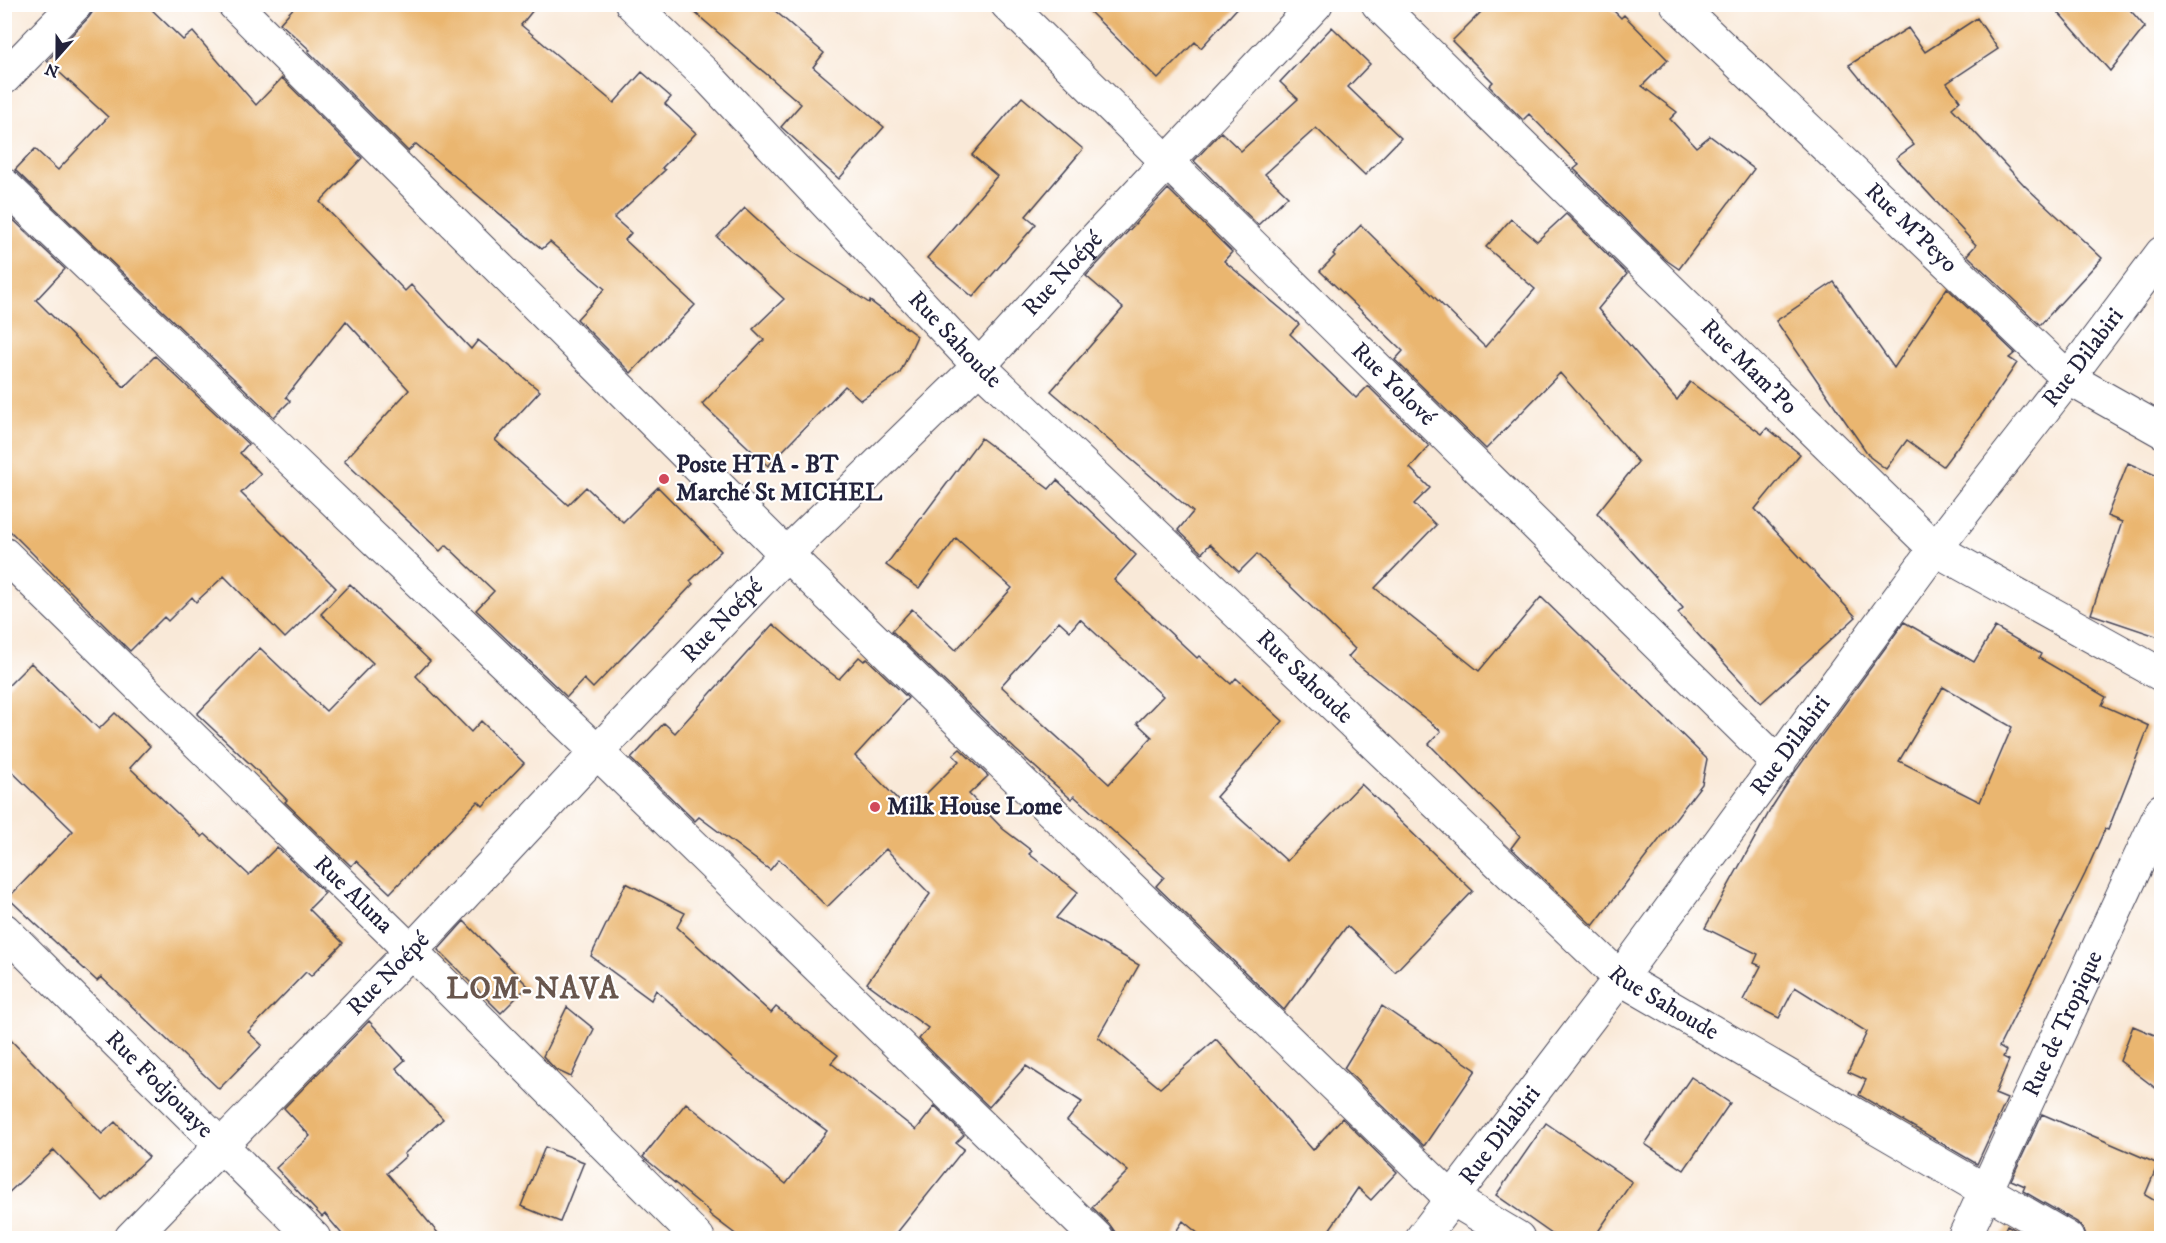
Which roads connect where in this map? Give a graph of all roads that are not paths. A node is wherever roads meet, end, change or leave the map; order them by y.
1 (76, 4) edge
2 (234, 4) edge
3 (632, 4) edge
4 (1007, 4) edge
5 (1316, 4) edge
6 (1378, 4) edge
7 (1677, 4) edge
8 (4, 78) edge
9 (1168, 164) junction
10 (4, 185) edge
11 (2162, 253) edge
12 (979, 366) junction
13 (2068, 378) junction
14 (2162, 431) edge
15 (1935, 549) junction
16 (4, 554) edge
17 (786, 554) junction
18 (2162, 675) edge
19 (597, 752) junction
20 (1779, 764) junction
21 (2162, 810) edge
22 (4, 930) edge
23 (411, 951) junction
24 (1620, 978) junction
25 (221, 1145) junction
26 (1985, 1190) junction
27 (1451, 1198) junction
28 (131, 1239) edge
29 (314, 1239) edge
30 (698, 1239) edge
31 (1097, 1239) edge
32 (1422, 1239) edge
33 (1518, 1239) edge
34 (1964, 1239) edge
35 (2067, 1239) edge

1 - 8 street
2 - 17 street
3 - 12 street, Rue Sahoude
4 - 9 street, Rue Yolové
5 - 9 street, Rue Noépé
6 - 15 street, Rue Mam'Po
7 - 13 street, Rue M'Peyo
9 - 12 street, Rue Noépé
9 - 20 street, Rue Yolové
10 - 19 street
11 - 13 street, Rue Dilabiri
12 - 17 street, Rue Noépé
12 - 24 street, Rue Sahoude
13 - 14 street, Rue M'Peyo
13 - 15 street, Rue Dilabiri
15 - 18 street, Rue Mam'Po
15 - 20 street, Rue Dilabiri
16 - 23 street, Rue Aluna
17 - 19 street, Rue Noépé
17 - 27 street
19 - 23 street, Rue Noépé
19 - 31 street
20 - 24 street, Rue Dilabiri
21 - 26 street, Rue de Tropique
22 - 25 street, Rue Fodjouaye
23 - 25 street, Rue Noépé
23 - 30 street, Rue Aluna
24 - 26 street, Rue Sahoude
24 - 27 street, Rue Dilabiri
25 - 28 street, Rue Noépé
25 - 29 street, Rue Fodjouaye
26 - 34 street, Rue de Tropique
26 - 35 street, Rue Sahoude
27 - 32 street, Rue Dilabiri
27 - 33 street

